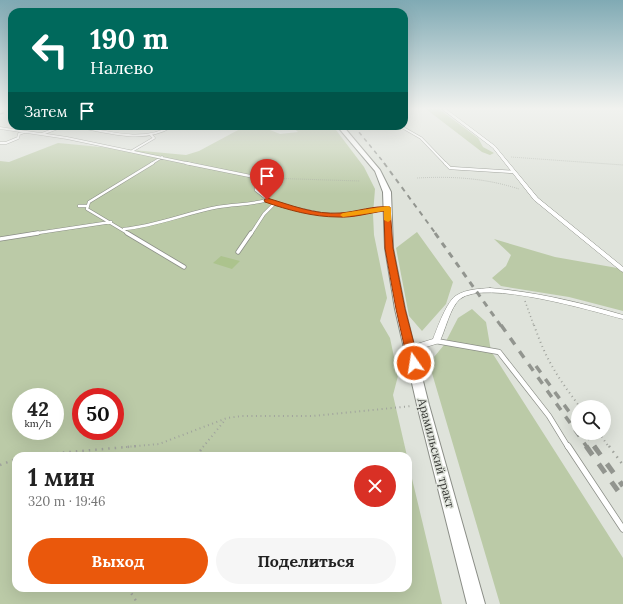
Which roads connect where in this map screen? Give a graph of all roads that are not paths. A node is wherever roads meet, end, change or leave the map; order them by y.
1 (18, 137) edge
2 (58, 137) edge
3 (153, 137) edge
4 (349, 137) edge
5 (418, 137) edge
6 (481, 137) edge
7 (0, 143) edge
8 (132, 151) junction
9 (162, 157) junction
10 (514, 172) junction
11 (267, 200) junction
12 (274, 204) junction
13 (80, 206) dead end
14 (86, 206) junction
15 (388, 208) junction
16 (111, 222) junction
17 (123, 229) junction
18 (0, 239) edge
19 (238, 252) dead end
20 (184, 267) dead end
21 (623, 270) edge
22 (623, 317) edge
23 (436, 341) junction
24 (410, 349) junction
25 (623, 530) edge
26 (476, 604) edge

1 - 7 lane
2 - 8 lane
3 - 8 lane
4 - 15 main road, Арамильский тракт
5 - 10 lane
6 - 10 street
8 - 9 lane
9 - 11 lane
9 - 14 lane
10 - 21 street
11 - 12 lane
11 - 17 lane
12 - 15 lane
12 - 19 lane
13 - 14 lane
14 - 16 lane
15 - 24 main road, Арамильский тракт
16 - 17 lane
16 - 18 lane
17 - 20 lane
22 - 23 street
23 - 24 street
23 - 25 lane
24 - 26 main road, Арамильский тракт

